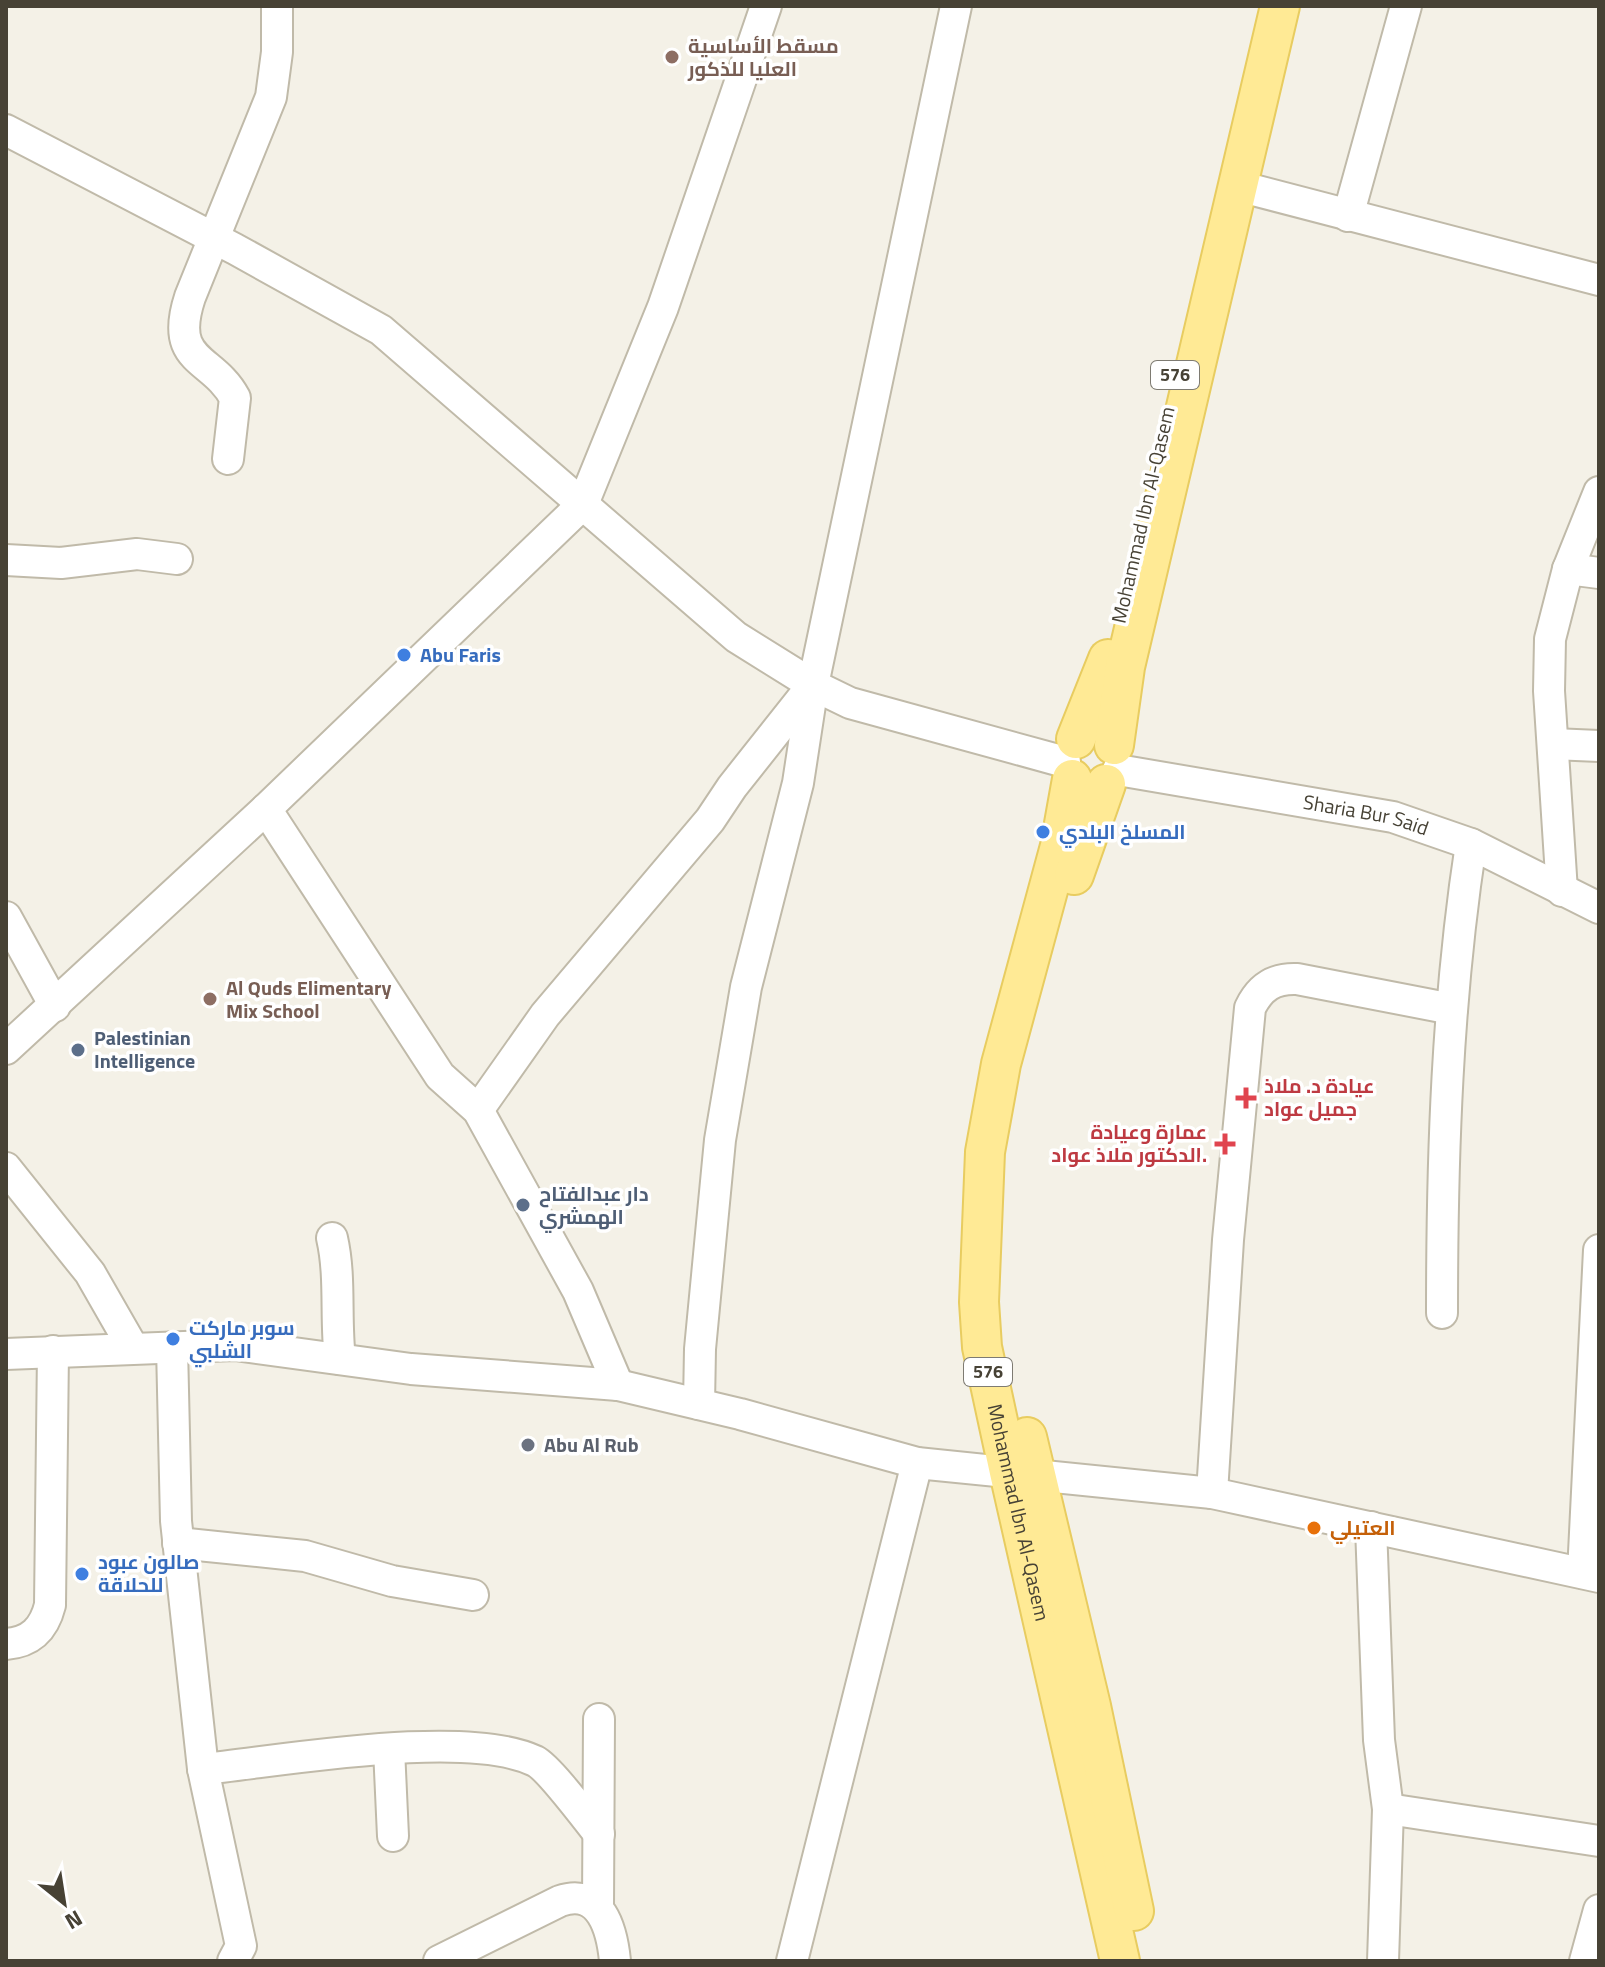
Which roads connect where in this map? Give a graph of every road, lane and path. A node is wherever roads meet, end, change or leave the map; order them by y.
1 (277, 6) edge
2 (766, 6) edge
3 (956, 6) edge
4 (1261, 6) edge
5 (1280, 6) edge
6 (1406, 6) edge
7 (6, 130) edge
8 (1238, 186) junction
9 (1348, 216) junction
10 (216, 239) junction
11 (1599, 280) edge
12 (228, 459) dead end
13 (1599, 492) edge
14 (583, 504) junction
15 (177, 559) dead end
16 (6, 560) edge
17 (1568, 569) junction
18 (1599, 573) edge
19 (813, 685) junction
20 (1553, 744) junction
21 (1599, 746) edge
22 (1092, 763) junction
23 (266, 809) junction
24 (1471, 844) junction
25 (1562, 891) junction
26 (1599, 908) edge
27 (6, 917) edge
28 (55, 1006) junction
29 (1452, 1009) junction
30 (6, 1049) edge
31 (478, 1110) junction
32 (6, 1168) edge
33 (332, 1238) dead end
34 (1599, 1250) edge
35 (1442, 1313) dead end
36 (172, 1347) junction
37 (133, 1348) junction
38 (53, 1351) junction
39 (6, 1354) edge
40 (340, 1359) junction
41 (618, 1385) junction
42 (699, 1404) junction
43 (917, 1463) junction
44 (1023, 1474) junction
45 (1212, 1493) junction
46 (1371, 1527) junction
47 (178, 1543) junction
48 (1591, 1575) edge
49 (473, 1595) dead end
50 (6, 1644) edge
51 (599, 1719) dead end
52 (389, 1749) junction
53 (203, 1769) junction
54 (1388, 1809) junction
55 (599, 1834) junction
56 (393, 1836) dead end
57 (1599, 1841) edge
58 (598, 1907) junction
59 (1598, 1916) edge
60 (240, 1956) edge
61 (439, 1961) edge
62 (615, 1961) edge
63 (792, 1961) edge
64 (1120, 1961) edge
65 (1145, 1961) edge
66 (1383, 1961) edge
67 (1585, 1961) edge

1 - 10 street
2 - 14 street
3 - 19 street
4 - 22 main road, Mohammad Ibn Al-Qasem / 576
5 - 8 main road
6 - 9 street
7 - 10 street, Sharia Bur Said
8 - 9 street
8 - 22 main road
9 - 11 street
10 - 12 street
10 - 14 street, Sharia Bur Said
13 - 17 street
14 - 19 street, Sharia Bur Said
14 - 23 street
15 - 16 street
17 - 18 street
17 - 20 street
19 - 22 street, Sharia Bur Said
19 - 31 street
19 - 42 street
20 - 21 street
20 - 25 street
22 - 24 street, Sharia Bur Said
22 - 44 main road, Mohammad Ibn Al-Qasem / 576
23 - 28 street
23 - 31 street
24 - 25 street, Sharia Bur Said
24 - 29 street
25 - 26 street, Sharia Bur Said
27 - 28 street
28 - 30 street
29 - 35 street
29 - 45 street
31 - 41 street
32 - 37 street
33 - 40 street
34 - 48 street
36 - 37 street
36 - 40 street
36 - 47 street
37 - 38 street
38 - 39 street
38 - 50 street
40 - 41 street
41 - 42 street
42 - 43 street
43 - 44 street
43 - 63 street
44 - 45 street
44 - 64 main road, Mohammad Ibn Al-Qasem / 576
44 - 65 main road, Mohammad Ibn Al-Qasem / 576
45 - 46 street
46 - 48 street
46 - 54 street
47 - 49 street
47 - 53 street
51 - 55 street
52 - 53 street
52 - 55 street
52 - 56 street
53 - 60 street
54 - 57 street
54 - 66 street
55 - 58 street
58 - 61 street
58 - 62 street
59 - 67 street

